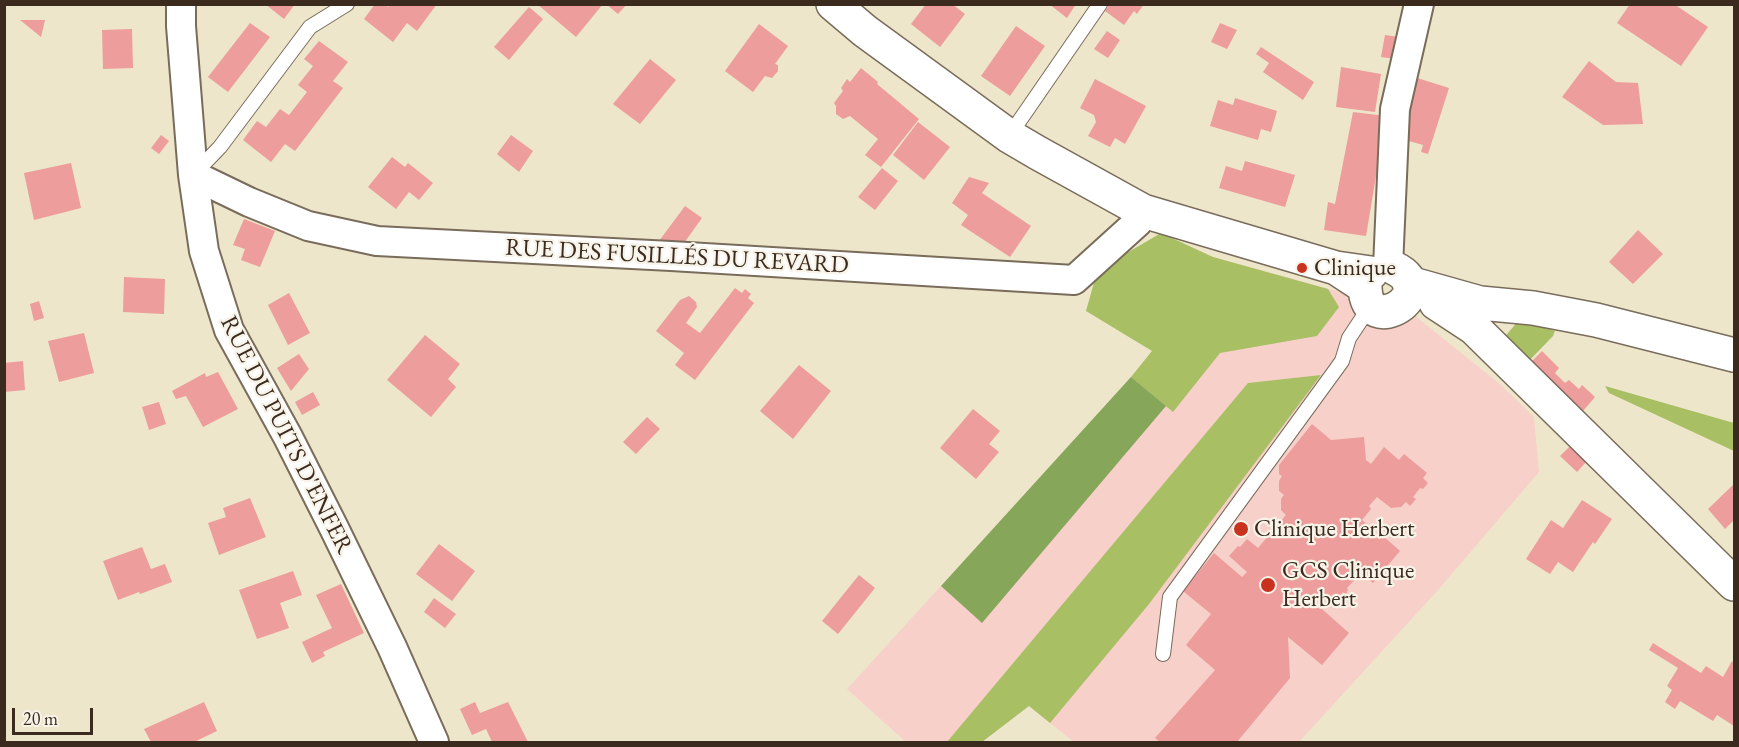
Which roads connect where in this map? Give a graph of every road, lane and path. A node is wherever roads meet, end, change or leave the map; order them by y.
1 (181, 4) edge
2 (347, 4) edge
3 (833, 4) edge
4 (1100, 4) edge
5 (1419, 4) edge
6 (1009, 136) junction
7 (193, 175) junction
8 (1143, 211) junction
9 (1394, 288) junction
10 (1734, 355) edge
11 (1734, 585) edge
12 (1163, 654) dead end
13 (434, 742) edge

1 - 7 street, RUE DU PUITS D'ENFER
2 - 7 lane
3 - 6 main road
4 - 6 lane
5 - 9 street
6 - 8 main road
7 - 8 street, RUE DES FUSILLÉS DU REVARD
7 - 13 street, RUE DU PUITS D'ENFER
8 - 9 main road
9 - 10 main road
9 - 11 main road
9 - 12 lane

